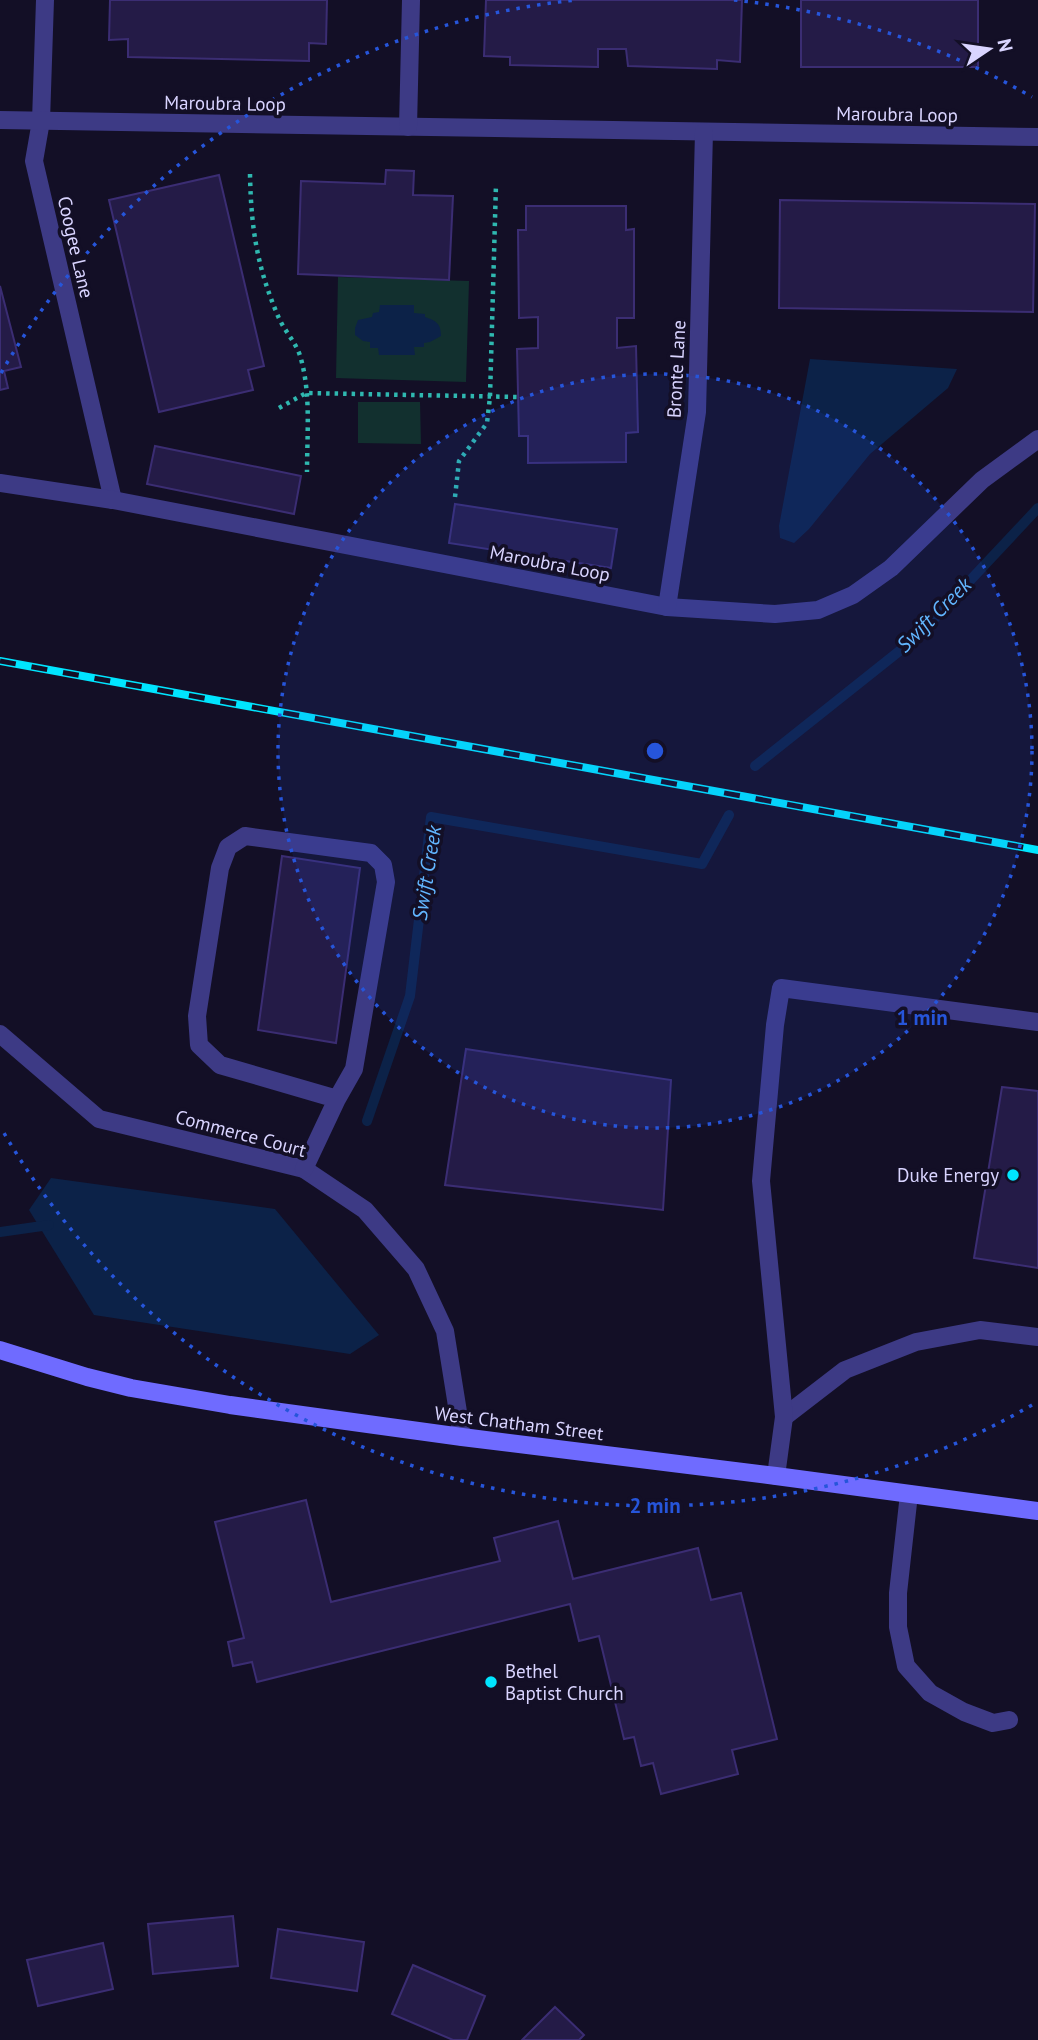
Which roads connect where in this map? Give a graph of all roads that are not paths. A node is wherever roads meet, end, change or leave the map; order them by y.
1 (45, 0) edge
2 (411, 0) edge
3 (0, 120) edge
4 (41, 121) junction
5 (408, 127) junction
6 (704, 132) junction
7 (1038, 137) edge
8 (1038, 439) edge
9 (0, 483) edge
10 (113, 500) junction
11 (667, 607) junction
12 (1038, 1022) edge
13 (0, 1034) edge
14 (337, 1099) junction
15 (304, 1169) junction
16 (1038, 1337) edge
17 (0, 1350) edge
18 (785, 1418) junction
19 (463, 1437) junction
20 (776, 1476) junction
21 (909, 1494) junction
22 (1038, 1511) edge
23 (1009, 1720) dead end

1 - 4 street, Coogee Lane
2 - 5 street
3 - 4 street, Maroubra Loop
4 - 5 street, Maroubra Loop
4 - 10 street, Coogee Lane
5 - 6 street, Maroubra Loop
6 - 7 street, Maroubra Loop
6 - 11 street, Bronte Lane
8 - 11 street, Maroubra Loop
9 - 10 street, Maroubra Loop
10 - 11 street, Maroubra Loop
12 - 18 street
13 - 15 street, Commerce Court
14 - 14 street
14 - 15 street
15 - 19 street, Commerce Court
16 - 18 street
17 - 19 street, West Chatham Street
18 - 20 street
19 - 20 street, West Chatham Street
20 - 21 street, West Chatham Street
21 - 22 street, West Chatham Street
21 - 23 street

